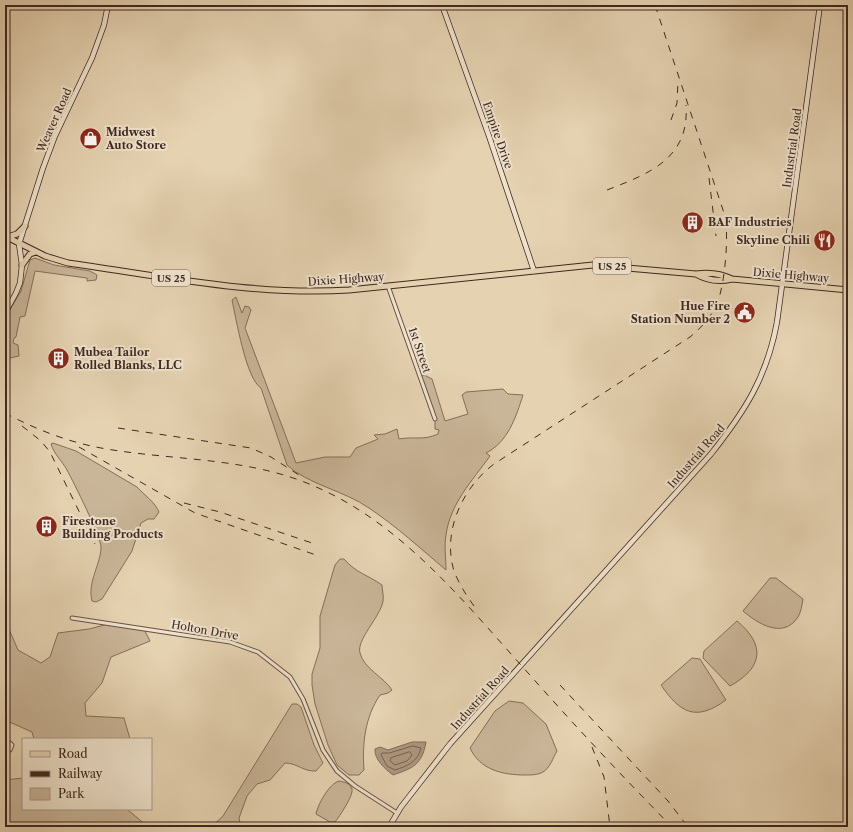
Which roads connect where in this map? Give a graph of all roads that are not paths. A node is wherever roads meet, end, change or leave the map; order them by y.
1 (108, 5) edge
2 (442, 5) edge
3 (820, 5) edge
4 (25, 226) junction
5 (6, 237) edge
6 (19, 244) junction
7 (36, 252) junction
8 (22, 265) junction
9 (534, 271) junction
10 (783, 284) junction
11 (388, 286) junction
12 (848, 290) edge
13 (5, 313) edge
14 (435, 419) dead end
15 (72, 618) dead end
16 (5, 743) edge
17 (5, 750) edge
18 (397, 813) junction
19 (389, 827) edge

1 - 4 main road, Weaver Road
2 - 9 main road, Empire Drive
3 - 10 main road, Industrial Road
4 - 5 main road
4 - 6 main road, Weaver Road
5 - 6 main road, Dixie Highway / US 25
6 - 7 main road, Dixie Highway / US 25
6 - 8 main road
7 - 8 main road
7 - 11 main road, Dixie Highway / US 25
8 - 13 main road
9 - 10 main road, Dixie Highway / US 25
9 - 11 main road, Dixie Highway / US 25
10 - 12 main road, Dixie Highway / US 25
10 - 18 main road, Industrial Road
11 - 14 street, 1st Street
15 - 18 street, Holton Drive
16 - 17 street
18 - 19 main road, Industrial Road

